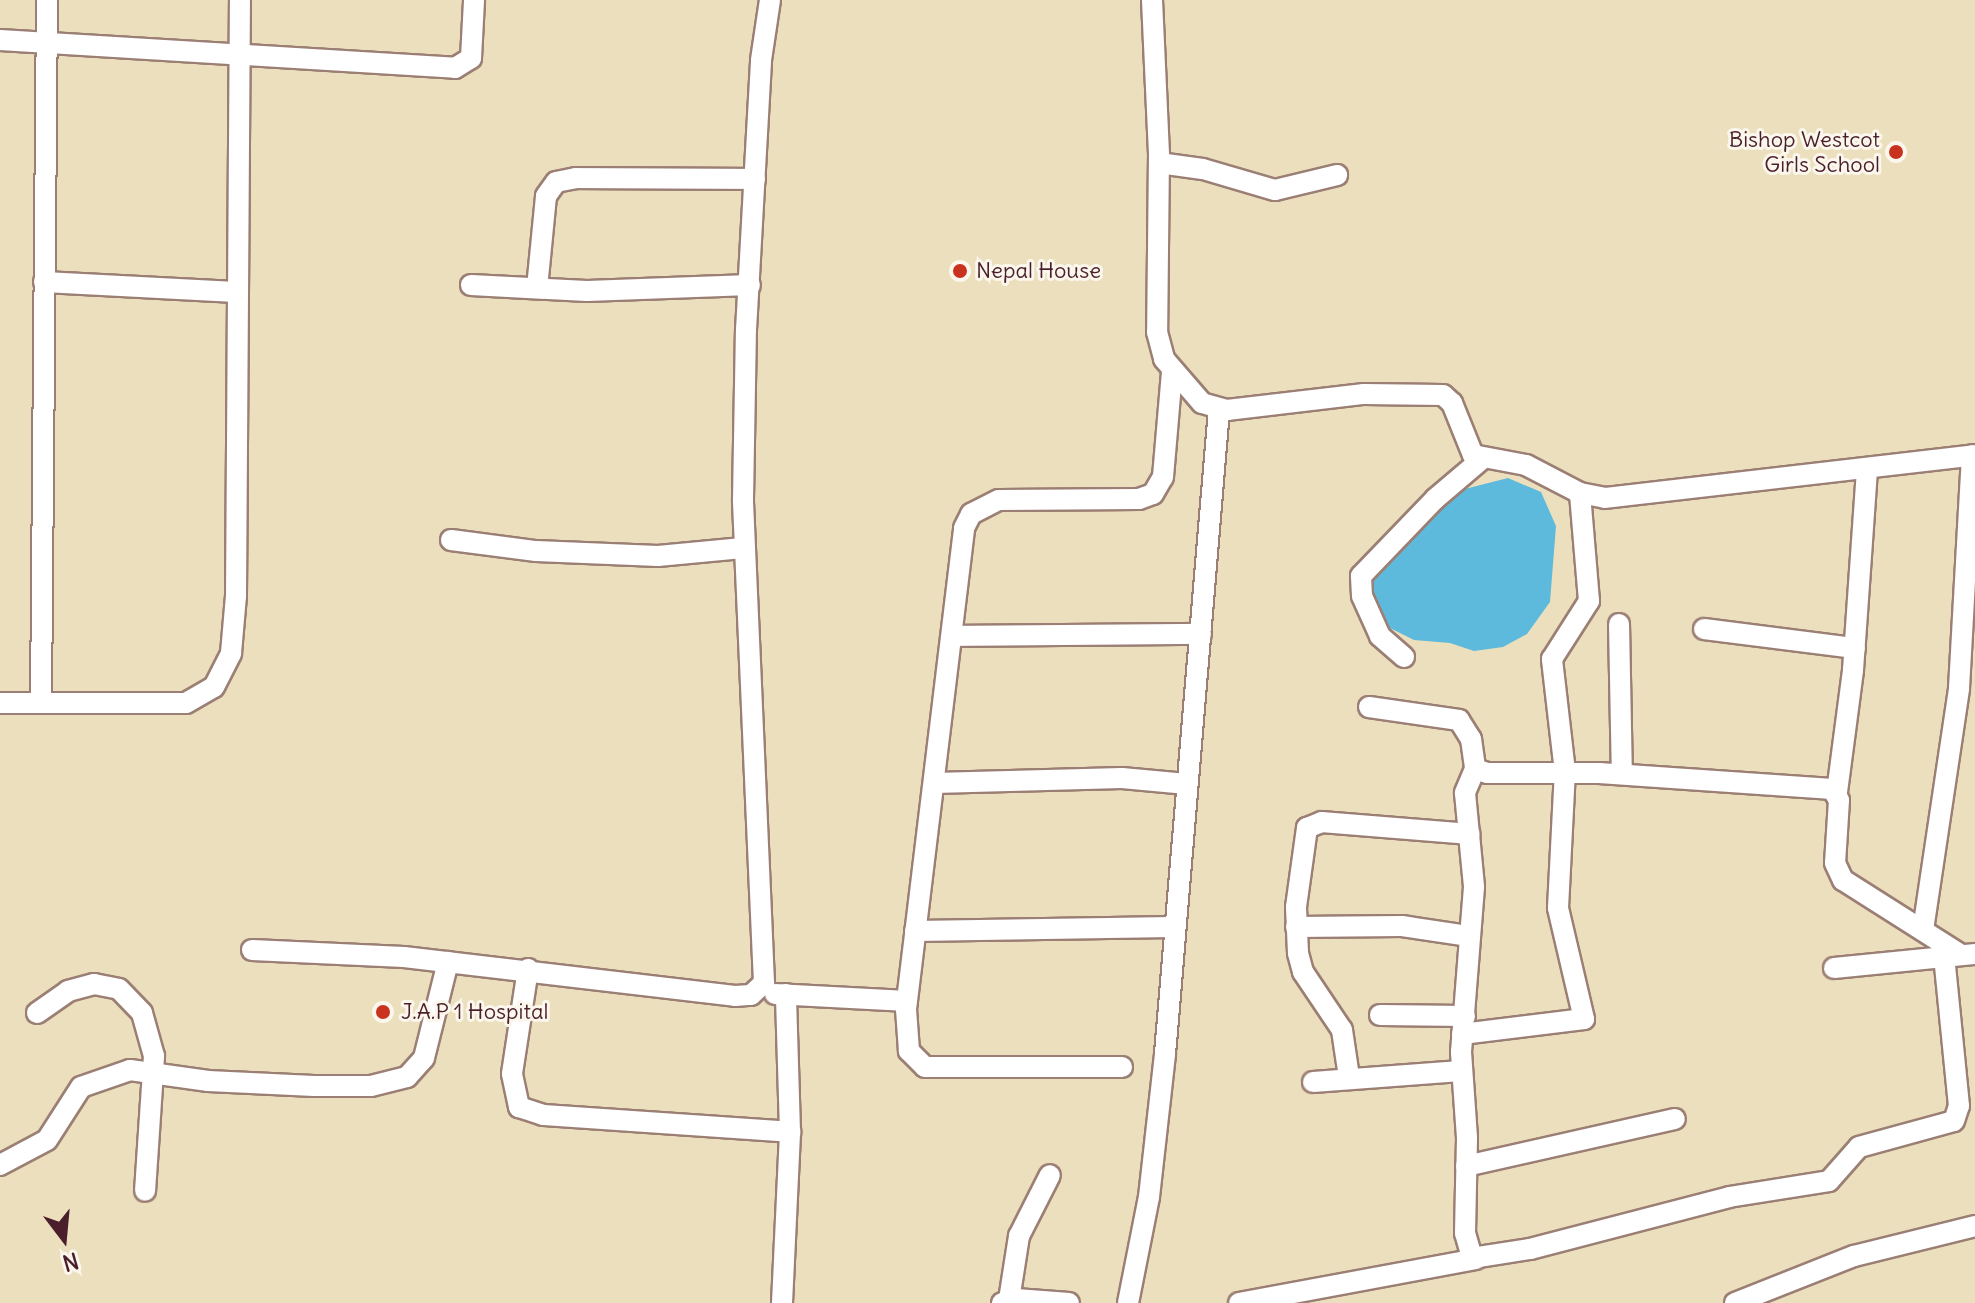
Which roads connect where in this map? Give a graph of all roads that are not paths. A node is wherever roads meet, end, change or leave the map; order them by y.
1 (47, 0) edge
2 (240, 0) edge
3 (474, 0) edge
4 (770, 0) edge
5 (1152, 0) edge
6 (0, 40) edge
7 (48, 44) junction
8 (241, 54) junction
9 (1159, 163) junction
10 (1337, 175) dead end
11 (755, 179) junction
12 (44, 282) junction
13 (471, 285) dead end
14 (750, 285) junction
15 (537, 288) junction
16 (236, 292) junction
17 (1172, 372) junction
18 (1219, 410) junction
19 (1974, 455) edge
20 (1481, 460) junction
21 (1867, 468) junction
22 (1580, 493) junction
23 (451, 540) dead end
24 (743, 548) junction
25 (1619, 624) dead end
26 (1704, 629) dead end
27 (1201, 634) junction
28 (954, 636) junction
29 (1855, 648) junction
30 (1404, 657) dead end
31 (0, 703) edge
32 (41, 703) junction
33 (1369, 707) dead end
34 (1475, 769) junction
35 (1565, 772) junction
36 (1622, 774) junction
37 (934, 783) junction
38 (1187, 784) junction
39 (1837, 792) junction
40 (1470, 834) junction
41 (1173, 927) junction
42 (1296, 927) junction
43 (1923, 930) junction
44 (915, 931) junction
45 (1469, 936) junction
46 (252, 950) dead end
47 (1960, 955) edge
48 (448, 962) junction
49 (1834, 968) dead end
50 (528, 969) junction
51 (756, 993) junction
52 (786, 994) junction
53 (907, 1001) junction
54 (37, 1013) dead end
55 (1380, 1015) dead end
56 (1464, 1025) junction
57 (1122, 1067) dead end
58 (1461, 1071) junction
59 (155, 1074) junction
60 (1349, 1077) junction
61 (1313, 1082) dead end
62 (1975, 1118) edge
63 (1675, 1119) dead end
64 (1949, 1123) junction
65 (790, 1132) junction
66 (0, 1165) edge
67 (1466, 1166) junction
68 (1050, 1175) dead end
69 (145, 1191) dead end
70 (1975, 1226) edge
71 (1476, 1259) junction
72 (1006, 1302) edge
73 (782, 1303) edge
74 (1069, 1303) edge
75 (1128, 1303) edge
76 (1239, 1303) edge
77 (1735, 1303) edge

1 - 7 street
2 - 8 street
3 - 8 street
4 - 11 street
5 - 9 street
6 - 7 street
7 - 8 street
7 - 12 street
8 - 16 street
9 - 10 street
9 - 17 street
11 - 14 street
11 - 15 street
12 - 16 street
12 - 32 street
13 - 15 street
14 - 15 street
14 - 24 street
16 - 32 street
17 - 18 street
17 - 28 street
18 - 20 street
18 - 27 street
19 - 21 street
19 - 43 street
20 - 22 street
20 - 30 street
21 - 22 street
21 - 29 street
22 - 35 street
23 - 24 street
24 - 51 street
25 - 36 street
26 - 29 street
27 - 28 street
27 - 38 street
28 - 37 street
29 - 39 street
31 - 32 street
33 - 34 street
34 - 35 street
34 - 40 street
35 - 36 street
35 - 56 street
36 - 39 street
37 - 38 street
37 - 44 street
38 - 41 street
39 - 43 street
40 - 42 street
40 - 45 street
41 - 44 street
41 - 75 street
42 - 45 street
42 - 60 street
43 - 47 street
44 - 53 street
45 - 56 street
46 - 48 street
47 - 49 street
47 - 64 street
48 - 50 street
48 - 59 street
50 - 51 street
50 - 65 street
51 - 52 street
52 - 53 street
52 - 65 street
53 - 57 street
54 - 59 street
55 - 56 street
56 - 58 street
58 - 60 street
58 - 67 street
59 - 66 street
59 - 69 street
60 - 61 street
62 - 64 street
63 - 67 street
64 - 71 street
65 - 73 street
67 - 71 street
68 - 72 street
70 - 77 street
71 - 76 street
72 - 74 street

